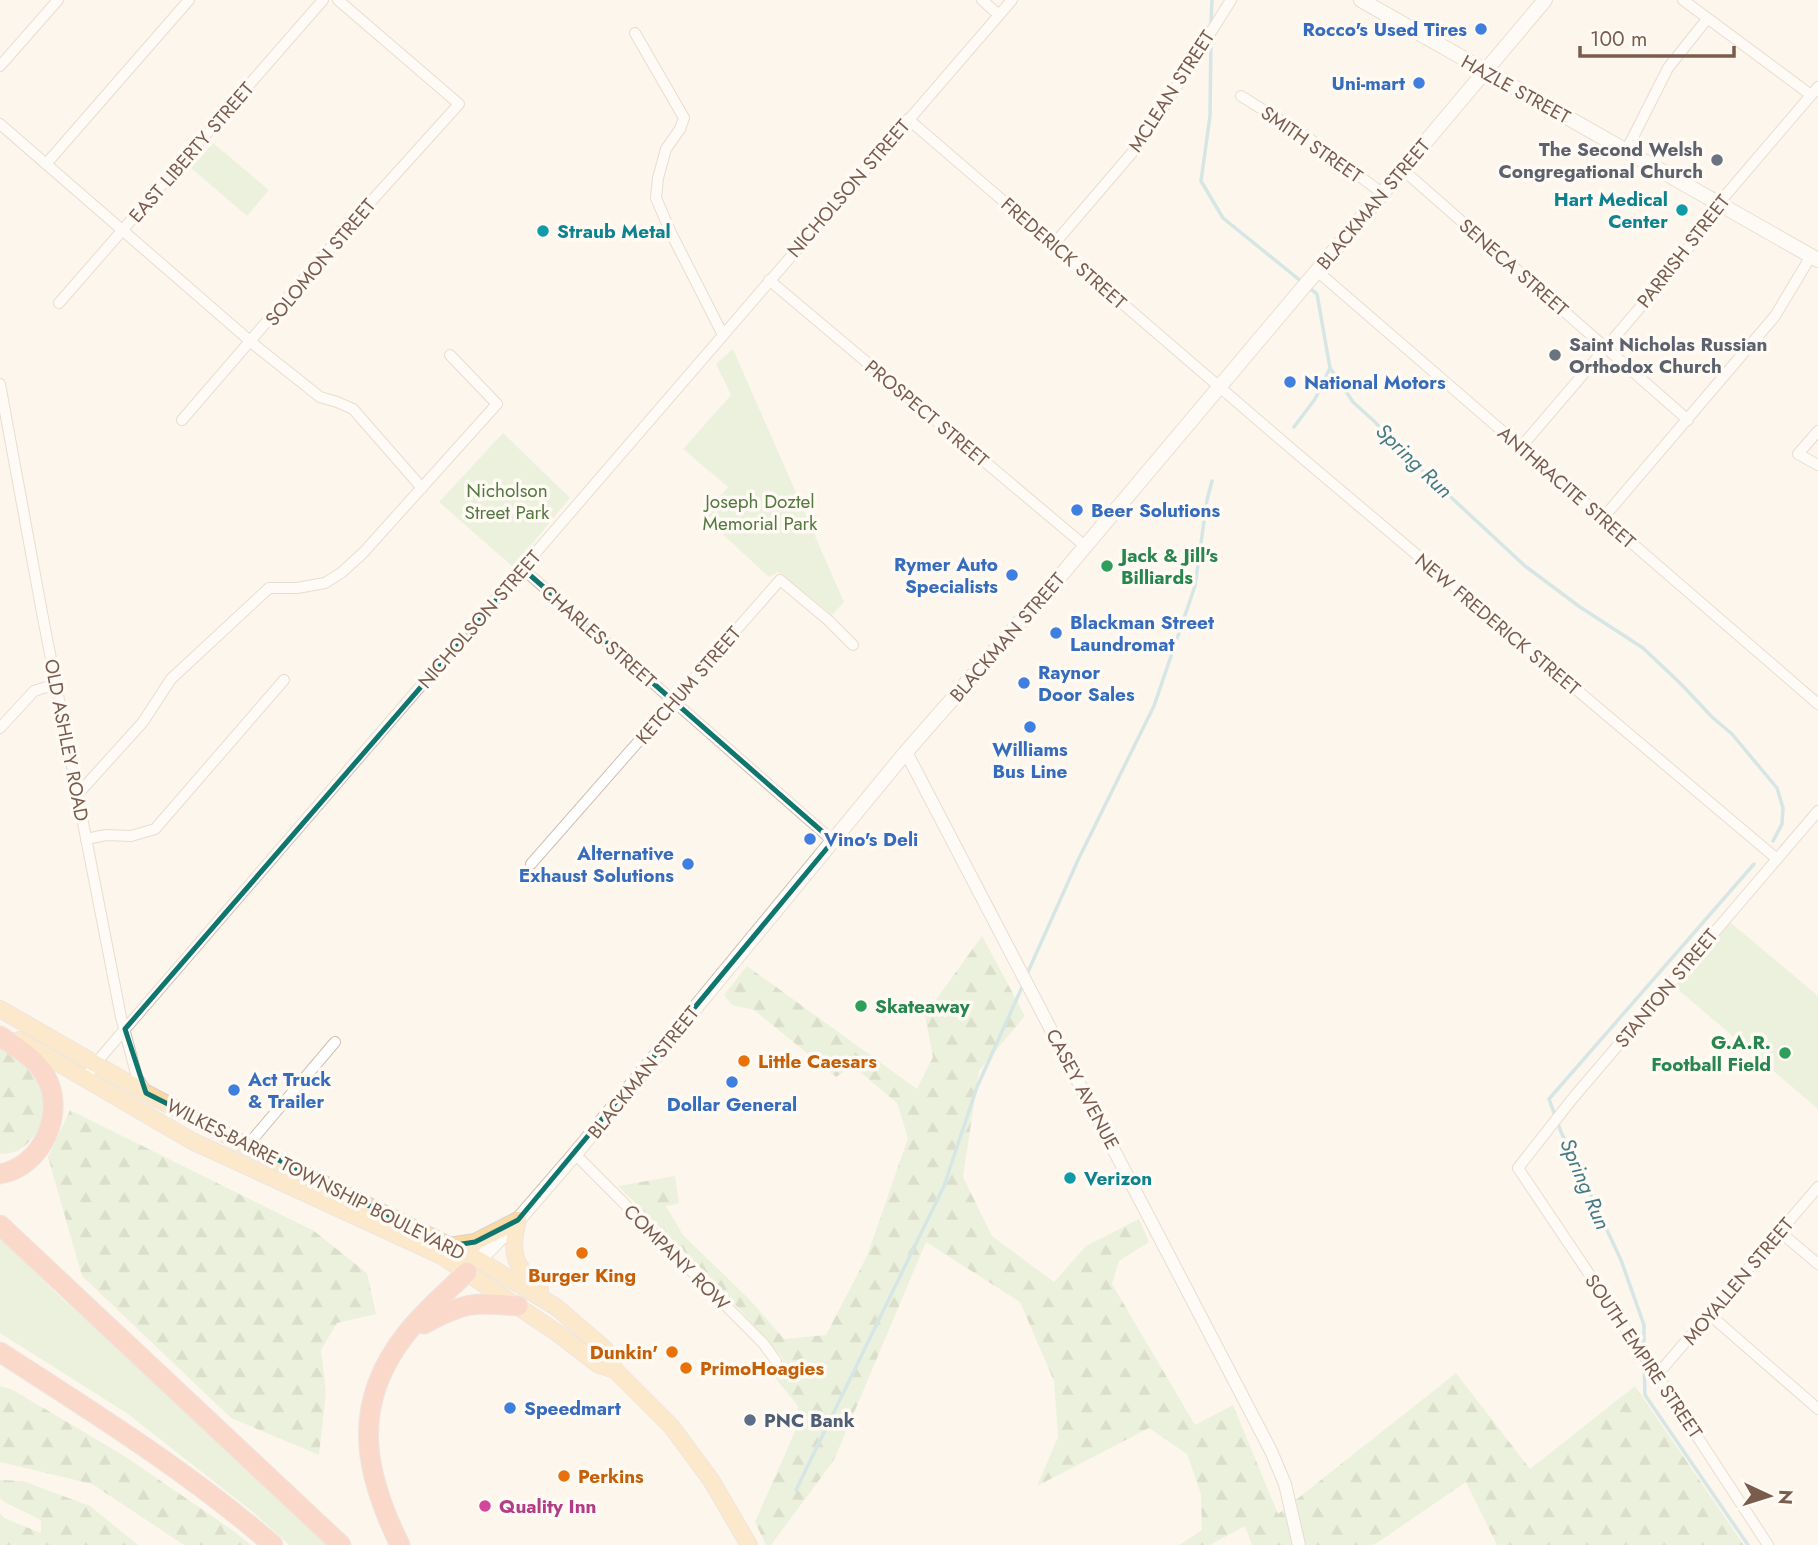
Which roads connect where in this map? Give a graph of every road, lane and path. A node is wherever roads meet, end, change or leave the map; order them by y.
1 (58, 0) edge
2 (189, 0) edge
3 (323, 0) edge
4 (338, 0) edge
5 (982, 0) edge
6 (1012, 0) edge
7 (1231, 0) edge
8 (1361, 0) edge
9 (1545, 0) edge
10 (1683, 0) edge
11 (999, 15) junction
12 (1707, 19) junction
13 (635, 33) dead end
14 (0, 66) edge
15 (1486, 72) junction
16 (1814, 91) edge
17 (1241, 96) dead end
18 (908, 119) junction
19 (0, 124) edge
20 (1626, 151) junction
21 (46, 164) junction
22 (1402, 169) junction
23 (1382, 193) junction
24 (1719, 203) junction
25 (123, 230) junction
26 (1054, 244) junction
27 (1814, 258) edge
28 (769, 280) junction
29 (1309, 280) junction
30 (59, 303) dead end
31 (723, 335) junction
32 (251, 342) junction
33 (1605, 347) junction
34 (450, 355) dead end
35 (0, 384) edge
36 (1220, 387) junction
37 (1688, 420) junction
38 (181, 421) dead end
39 (1818, 430) edge
40 (1521, 447) junction
41 (1818, 465) edge
42 (422, 488) junction
43 (1603, 518) junction
44 (1086, 546) junction
45 (523, 569) junction
46 (853, 645) dead end
47 (284, 680) dead end
48 (56, 684) junction
49 (674, 702) junction
50 (1818, 704) edge
51 (0, 728) edge
52 (906, 752) junction
53 (78, 795) junction
54 (1816, 818) edge
55 (86, 839) junction
56 (833, 841) junction
57 (1777, 859) junction
58 (531, 864) dead end
59 (0, 1009) edge
60 (0, 1029) edge
61 (125, 1029) junction
62 (0, 1036) edge
63 (335, 1042) dead end
64 (95, 1065) junction
65 (85, 1079) junction
66 (146, 1093) junction
67 (247, 1146) junction
68 (575, 1154) junction
69 (1518, 1168) joint
70 (0, 1174) edge
71 (1818, 1187) edge
72 (518, 1220) junction
73 (0, 1225) edge
74 (1779, 1231) junction
75 (449, 1246) junction
76 (1818, 1264) edge
77 (473, 1266) junction
78 (518, 1306) junction
79 (556, 1307) junction
80 (1710, 1315) junction
81 (407, 1332) junction
82 (0, 1352) edge
83 (776, 1362) dead end
84 (615, 1370) junction
85 (1657, 1375) junction
86 (1818, 1409) edge
87 (273, 1545) edge
88 (341, 1545) edge
89 (400, 1545) edge
90 (749, 1545) edge
91 (1299, 1545) edge
92 (1768, 1545) edge

1 - 14 street
2 - 21 street
3 - 25 street, EAST LIBERTY STREET
4 - 32 street, SOLOMON STREET
5 - 11 street
6 - 11 street, NICHOLSON STREET
7 - 26 street, MCLEAN STREET
8 - 15 main road, HAZLE STREET
9 - 15 main road, BLACKMAN STREET
10 - 12 street
11 - 18 street, NICHOLSON STREET
12 - 16 street
12 - 20 street
13 - 31 street
15 - 20 main road, HAZLE STREET
15 - 22 main road, BLACKMAN STREET
16 - 24 street, PARRISH STREET
17 - 23 street, SMITH STREET
18 - 26 street, FREDERICK STREET
18 - 28 street, NICHOLSON STREET
19 - 21 street
20 - 24 main road, HAZLE STREET
21 - 25 street
22 - 23 main road, BLACKMAN STREET
22 - 33 street, SENECA STREET
23 - 29 main road, BLACKMAN STREET
24 - 27 main road, HAZLE STREET
24 - 33 street, PARRISH STREET
25 - 30 street, EAST LIBERTY STREET
25 - 32 street
26 - 36 street, FREDERICK STREET
27 - 37 street
28 - 31 street, NICHOLSON STREET
28 - 44 street, PROSPECT STREET
29 - 36 main road, BLACKMAN STREET
29 - 40 street, ANTHRACITE STREET
31 - 45 street, NICHOLSON STREET
32 - 38 street, SOLOMON STREET
32 - 42 street
33 - 37 street, SENECA STREET
33 - 40 street, PARRISH STREET
34 - 42 street
35 - 48 street, OLD ASHLEY ROAD
36 - 44 main road, BLACKMAN STREET
36 - 57 street, NEW FREDERICK STREET
37 - 43 street
39 - 41 street
40 - 43 street, ANTHRACITE STREET
42 - 53 street
43 - 50 street, ANTHRACITE STREET
44 - 52 main road, BLACKMAN STREET
45 - 49 street, CHARLES STREET
45 - 61 street, NICHOLSON STREET
46 - 49 street, KETCHUM STREET
47 - 55 street
48 - 51 street
48 - 53 street, OLD ASHLEY ROAD
49 - 56 street, CHARLES STREET
49 - 58 street, KETCHUM STREET
52 - 56 main road, BLACKMAN STREET
52 - 91 street, CASEY AVENUE
53 - 55 street, OLD ASHLEY ROAD
54 - 57 street, STANTON STREET
55 - 61 street, OLD ASHLEY ROAD
56 - 68 main road, BLACKMAN STREET
57 - 69 street, STANTON STREET
59 - 64 main road, WILKES-BARRE TOWNSHIP BOULEVARD
60 - 65 main road, WILKES-BARRE TOWNSHIP BOULEVARD
61 - 64 street, NICHOLSON STREET
61 - 66 street, OLD ASHLEY ROAD
62 - 70 highway
63 - 67 street
64 - 65 street, NICHOLSON STREET
64 - 66 main road, WILKES-BARRE TOWNSHIP BOULEVARD
65 - 77 main road, WILKES-BARRE TOWNSHIP BOULEVARD
66 - 67 main road, WILKES-BARRE TOWNSHIP BOULEVARD
67 - 75 main road, WILKES-BARRE TOWNSHIP BOULEVARD
68 - 72 main road, BLACKMAN STREET
68 - 83 street, COMPANY ROW
69 - 85 street, SOUTH EMPIRE STREET
71 - 74 street, MOYALLEN STREET
72 - 75 main road
72 - 77 main road, BLACKMAN STREET
72 - 79 main road
73 - 88 highway
74 - 76 street
74 - 80 street, MOYALLEN STREET
75 - 77 main road, WILKES-BARRE TOWNSHIP BOULEVARD
77 - 78 main road, WILKES-BARRE TOWNSHIP BOULEVARD
77 - 79 main road, WILKES-BARRE TOWNSHIP BOULEVARD
77 - 81 highway
78 - 81 highway
78 - 84 main road, WILKES-BARRE TOWNSHIP BOULEVARD
79 - 84 main road, WILKES-BARRE TOWNSHIP BOULEVARD
80 - 85 street, MOYALLEN STREET
80 - 86 street
81 - 89 highway
82 - 87 highway
84 - 90 main road, WILKES-BARRE TOWNSHIP BOULEVARD
85 - 92 street, SOUTH EMPIRE STREET

